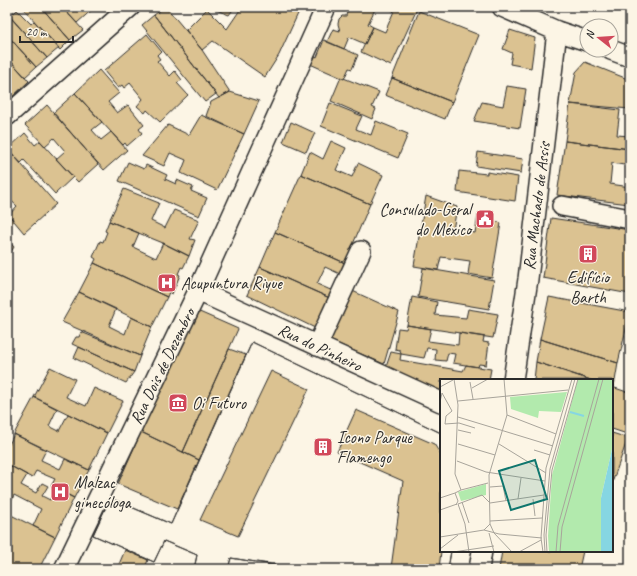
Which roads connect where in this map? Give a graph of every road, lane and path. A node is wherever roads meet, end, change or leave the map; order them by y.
1 (130, 7) edge
2 (326, 7) edge
3 (502, 7) edge
4 (557, 31) junction
5 (579, 38) edge
6 (619, 53) edge
7 (630, 57) edge
8 (7, 116) edge
9 (562, 206) dead end
10 (630, 219) edge
11 (361, 251) dead end
12 (198, 291) junction
13 (317, 346) junction
14 (513, 379) edge
15 (440, 402) edge
16 (482, 552) edge
17 (64, 569) edge
18 (479, 569) edge

1 - 8 street
2 - 12 street, Rua Dois de Dezembro
3 - 4 street
4 - 5 street
4 - 14 street, Rua Machado de Assis
6 - 7 street
9 - 10 street
11 - 13 street
12 - 13 street, Rua do Pinheiro
12 - 17 street, Rua Dois de Dezembro
13 - 15 street, Rua do Pinheiro
16 - 18 street

